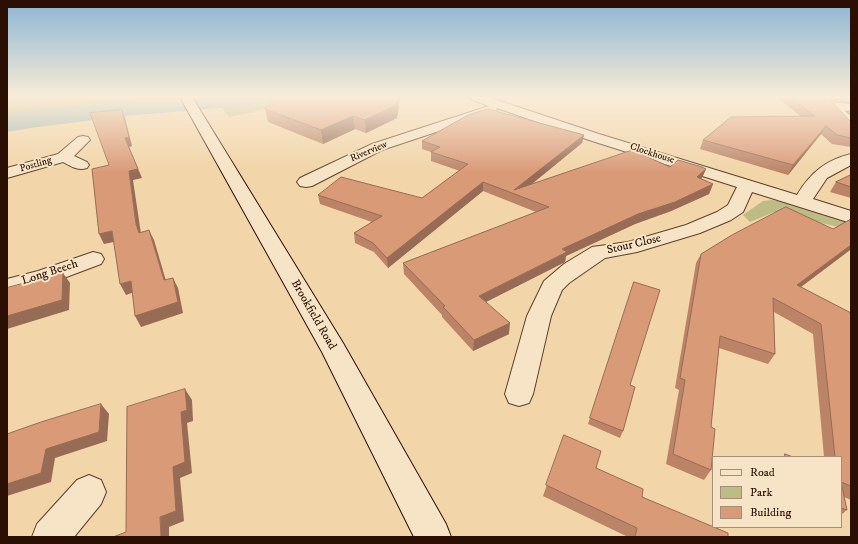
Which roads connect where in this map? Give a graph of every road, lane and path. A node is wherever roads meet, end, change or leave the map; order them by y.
1 (201, 122) edge
2 (453, 122) edge
3 (554, 122) edge
4 (83, 140) dead end
5 (64, 157) junction
6 (851, 159) edge
7 (81, 164) dead end
8 (7, 173) edge
9 (306, 182) dead end
10 (746, 185) junction
11 (802, 202) junction
12 (851, 217) edge
13 (93, 259) dead end
14 (7, 287) edge
15 (519, 394) dead end
16 (89, 492) dead end
17 (50, 537) edge
18 (433, 537) edge

1 - 18 street, Brookfield Road
2 - 9 street, Riverview
3 - 10 street, Clockhouse
4 - 5 street, Postling
5 - 7 street, Postling
5 - 8 street, Postling
6 - 11 street
10 - 11 street, Clockhouse
10 - 15 street, Stour Close
11 - 12 street, Clockhouse
13 - 14 street, Long Beech
16 - 17 street

